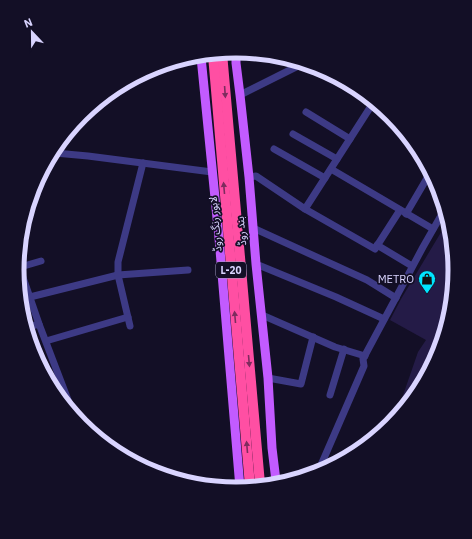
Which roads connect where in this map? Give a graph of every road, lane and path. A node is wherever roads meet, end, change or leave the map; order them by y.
1 (222, 58) edge
2 (236, 58) edge
3 (213, 59) edge
4 (201, 61) edge
5 (297, 67) edge
6 (240, 95) junction
7 (371, 106) edge
8 (306, 112) dead end
9 (293, 134) dead end
10 (350, 139) junction
11 (274, 149) dead end
12 (59, 153) edge
13 (337, 159) junction
14 (142, 163) junction
15 (331, 169) junction
16 (212, 172) junction
17 (249, 176) junction
18 (325, 178) junction
19 (427, 178) edge
20 (305, 209) junction
21 (403, 212) junction
22 (441, 216) edge
23 (253, 228) junction
24 (433, 229) junction
25 (377, 245) junction
26 (41, 261) dead end
27 (256, 264) junction
28 (24, 265) edge
29 (412, 266) junction
30 (188, 270) dead end
31 (118, 276) junction
32 (24, 282) edge
33 (30, 298) junction
34 (396, 298) junction
35 (262, 315) junction
36 (128, 317) junction
37 (384, 319) junction
38 (39, 324) junction
39 (31, 325) edge
40 (130, 326) dead end
41 (313, 337) junction
42 (46, 341) junction
43 (344, 349) junction
44 (365, 356) junction
45 (60, 377) junction
46 (268, 378) junction
47 (55, 379) edge
48 (330, 394) dead end
49 (68, 399) edge
50 (322, 463) edge
51 (276, 477) edge
52 (260, 480) edge
53 (250, 481) edge
54 (238, 482) edge

1 -> 52 highway, لاہور رنگ روڈ / L-20
2 - 6 main road, بند روڈ
53 -> 3 highway, لاہور رنگ روڈ / L-20
4 - 16 main road, بند روڈ
5 - 6 street
6 - 17 main road, بند روڈ
7 - 10 street
8 - 10 street
9 - 13 street
10 - 13 street
11 - 18 street
12 - 14 street
13 - 15 street
14 - 16 street
14 - 31 street
15 - 18 street
15 - 21 street
16 - 54 main road, بند روڈ
17 - 20 street
17 - 23 main road, بند روڈ
18 - 20 street
19 - 21 street
20 - 25 street
21 - 24 street
21 - 25 street
22 - 24 street
23 - 27 main road, بند روڈ
23 - 34 street
24 - 29 street
25 - 29 street
26 - 28 street
27 - 35 main road, بند روڈ
27 - 37 street
29 - 34 street
30 - 31 street
31 - 33 street
31 - 36 street
32 - 33 street
33 - 38 street
34 - 37 street
35 - 41 street
35 - 46 main road, بند روڈ
36 - 40 street
36 - 42 street
37 - 44 street
38 - 39 street
38 - 42 street
41 - 43 street
41 - 46 street
42 - 45 street
43 - 44 street
43 - 48 street
44 - 50 street
45 - 47 street
45 - 49 street
46 - 51 main road, بند روڈ

